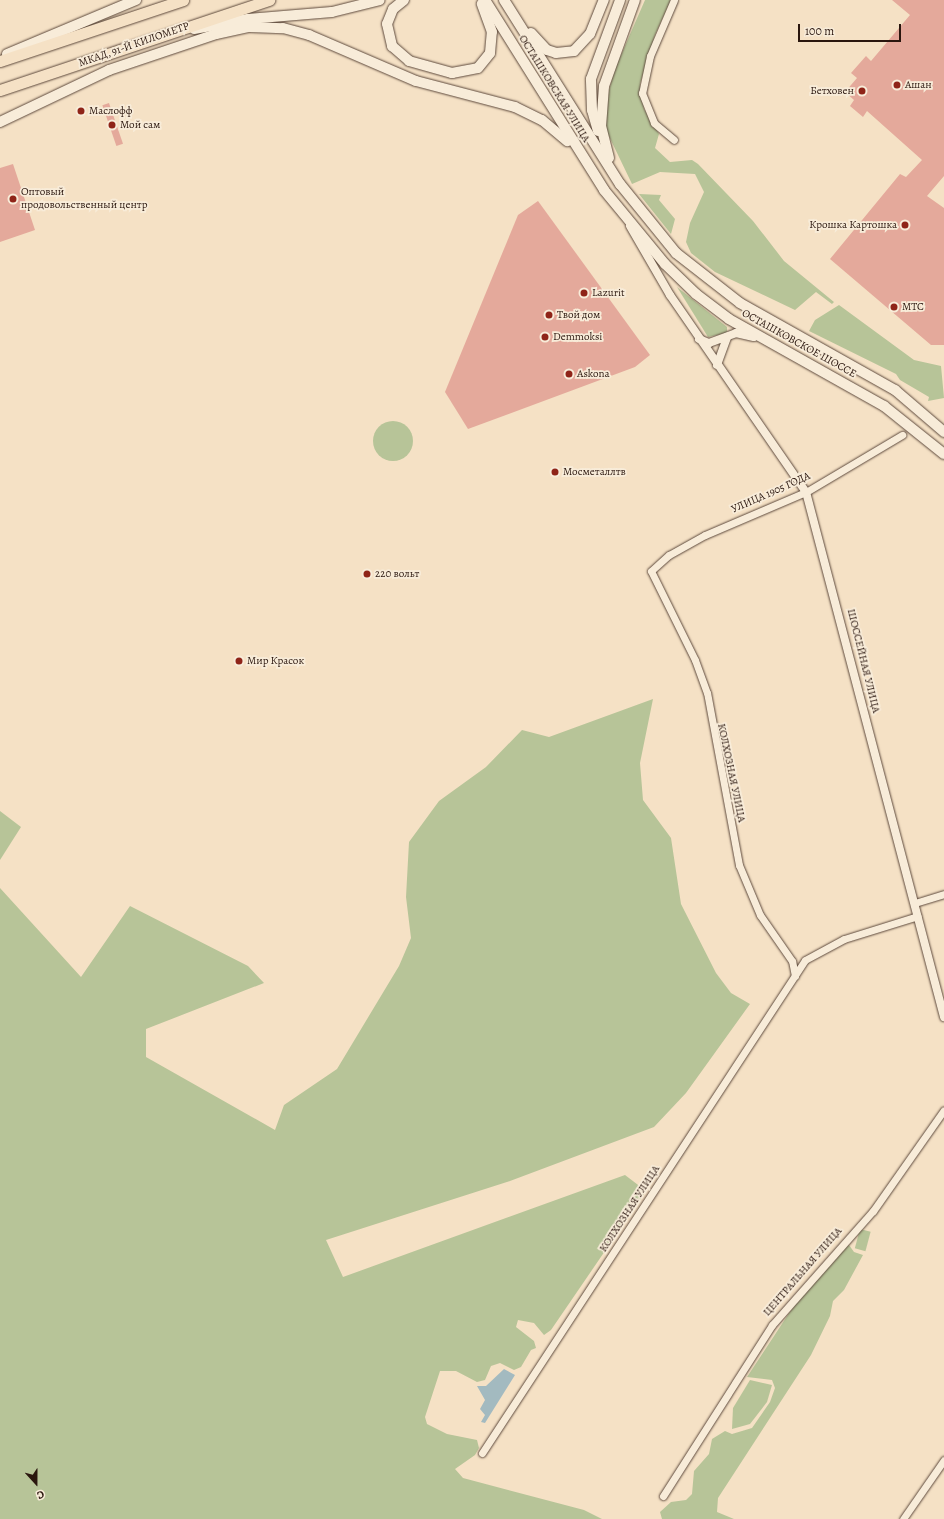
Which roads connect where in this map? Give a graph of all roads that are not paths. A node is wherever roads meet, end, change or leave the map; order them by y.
1 (136, 0) edge
2 (183, 0) edge
3 (269, 0) edge
4 (380, 0) edge
5 (404, 0) edge
6 (481, 0) edge
7 (485, 0) edge
8 (505, 0) edge
9 (604, 0) edge
10 (620, 0) edge
11 (635, 0) edge
12 (674, 0) edge
13 (289, 17) junction
14 (250, 27) junction
15 (168, 34) junction
16 (0, 57) edge
17 (0, 61) edge
18 (0, 90) edge
19 (0, 122) edge
20 (674, 140) dead end
21 (605, 148) junction
22 (586, 162) junction
23 (620, 184) junction
24 (604, 190) joint
25 (628, 222) junction
26 (727, 337) junction
27 (698, 338) junction
28 (765, 341) junction
29 (717, 365) junction
30 (944, 432) edge
31 (902, 435) dead end
32 (944, 454) edge
33 (806, 492) junction
34 (651, 571) joint
35 (944, 894) edge
36 (915, 903) junction
37 (918, 916) junction
38 (805, 960) junction
39 (792, 961) junction
40 (795, 976) junction
41 (944, 1017) edge
42 (944, 1110) edge
43 (482, 1453) dead end
44 (944, 1460) edge
45 (663, 1496) dead end
46 (903, 1519) edge

1 - 16 main road
2 - 17 highway
3 - 15 highway, МКАД, 91-Й КИЛОМЕТР
4 - 13 main road
5 - 6 main road
7 - 22 main road, ОСТАШКОВСКАЯ УЛИЦА
8 - 9 main road
8 - 23 main road, ОСТАШКОВСКАЯ УЛИЦА
10 - 21 main road
11 - 21 main road
12 - 20 street
13 - 14 main road
13 - 15 main road
14 - 19 main road
14 - 22 main road
15 - 18 highway, МКАД, 91-Й КИЛОМЕТР
21 - 23 main road
22 - 24 main road, ОСТАШКОВСКАЯ УЛИЦА
23 - 30 main road, ОСТАШКОВСКОЕ ШОССЕ
24 - 25 main road, ОСТАШКОВСКОЕ ШОССЕ
25 - 27 street, ШОССЕЙНАЯ УЛИЦА
25 - 28 main road, ОСТАШКОВСКОЕ ШОССЕ
26 - 27 street
26 - 28 street
26 - 29 street
27 - 29 street, ШОССЕЙНАЯ УЛИЦА
28 - 32 main road, ОСТАШКОВСКОЕ ШОССЕ
29 - 33 street, ШОССЕЙНАЯ УЛИЦА
31 - 33 street, УЛИЦА 1905 ГОДА
33 - 34 street, УЛИЦА 1905 ГОДА
33 - 36 street, ШОССЕЙНАЯ УЛИЦА
34 - 39 street, КОЛХОЗНАЯ УЛИЦА
35 - 36 street
36 - 37 street, ШОССЕЙНАЯ УЛИЦА
37 - 38 street, КОЛХОЗНАЯ УЛИЦА
37 - 41 street, ШОССЕЙНАЯ УЛИЦА
38 - 39 street
38 - 40 street, КОЛХОЗНАЯ УЛИЦА
39 - 40 street, КОЛХОЗНАЯ УЛИЦА
40 - 43 street, КОЛХОЗНАЯ УЛИЦА
42 - 45 street, ЦЕНТРАЛЬНАЯ УЛИЦА
44 - 46 street

